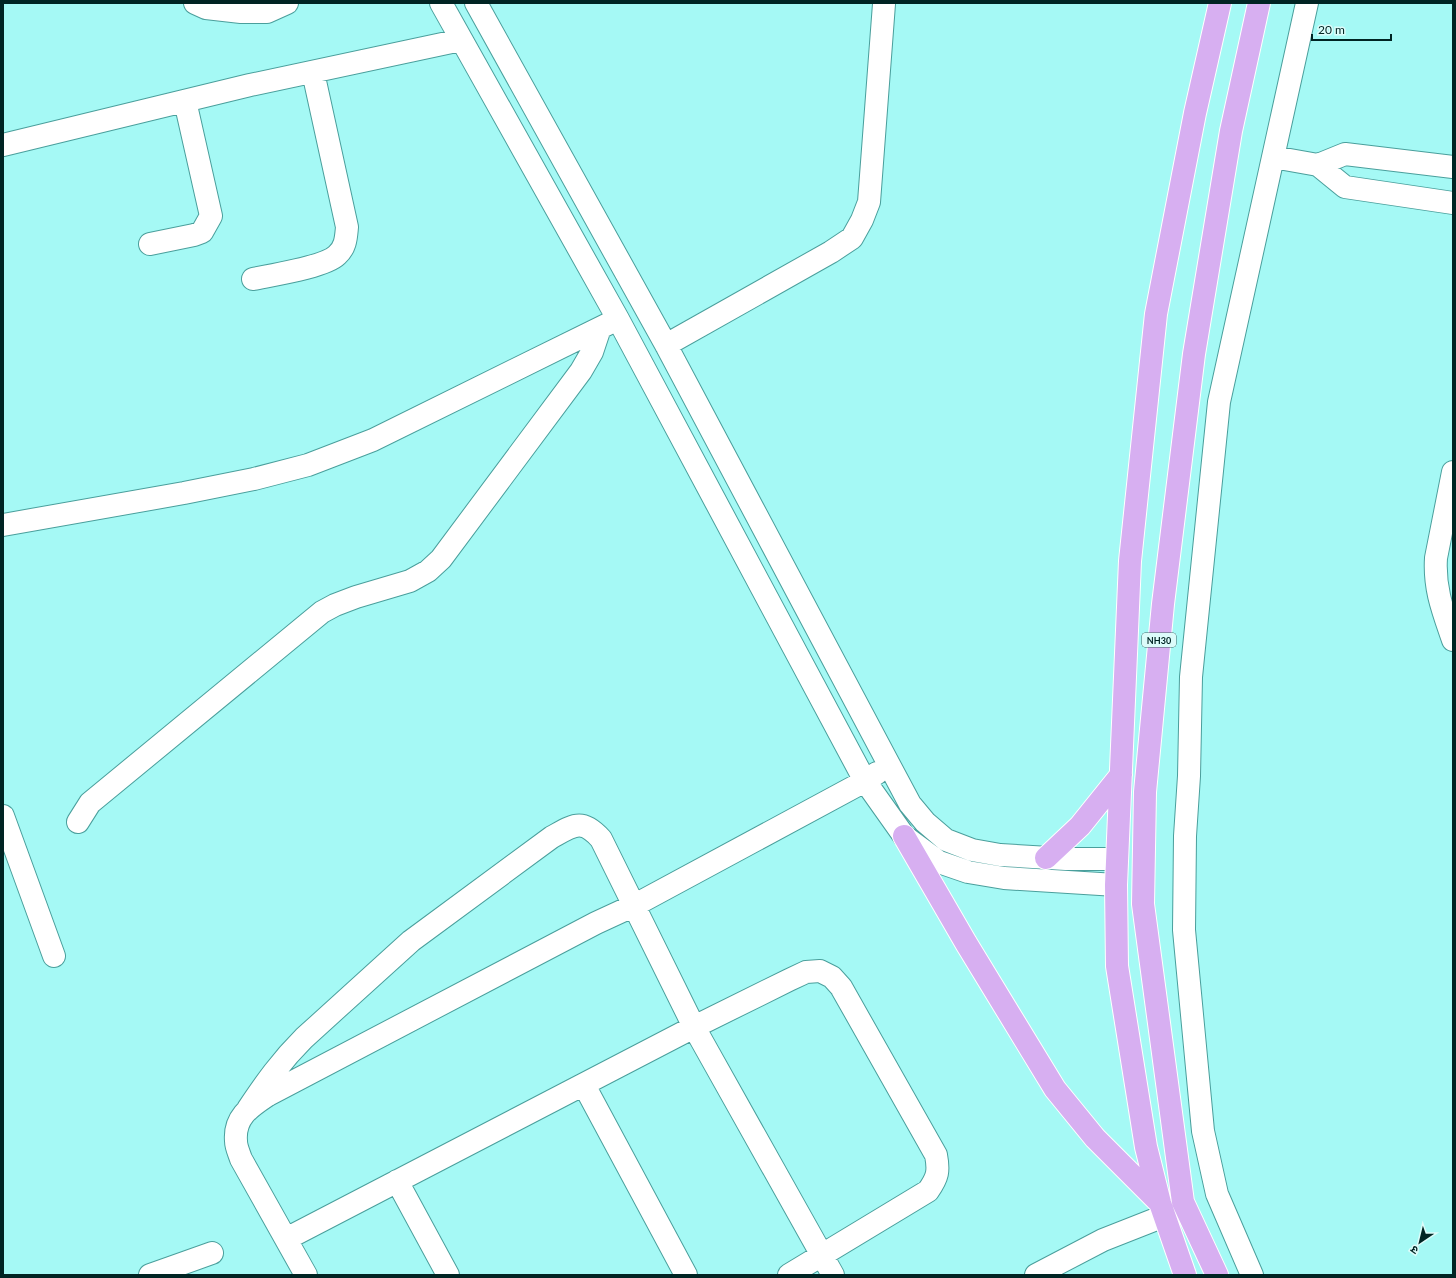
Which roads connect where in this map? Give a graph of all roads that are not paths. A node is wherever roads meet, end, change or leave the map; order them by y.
1 (195, 3) edge
2 (287, 3) edge
3 (441, 3) edge
4 (476, 3) edge
5 (1220, 3) edge
6 (1259, 3) edge
7 (1307, 3) edge
8 (884, 4) dead end
9 (461, 40) junction
10 (313, 72) junction
11 (185, 101) junction
12 (3, 145) edge
13 (1273, 157) junction
14 (1318, 165) junction
15 (1453, 167) edge
16 (1453, 203) edge
17 (150, 244) dead end
18 (253, 279) dead end
19 (609, 324) junction
20 (666, 345) junction
21 (1453, 472) edge
22 (1448, 522) edge
23 (3, 525) edge
24 (1453, 640) edge
25 (888, 765) junction
26 (1121, 775) junction
27 (865, 781) junction
28 (3, 816) edge
29 (78, 822) dead end
30 (904, 836) junction
31 (1046, 858) junction
32 (1117, 859) junction
33 (1116, 885) junction
34 (635, 905) junction
35 (54, 956) dead end
36 (694, 1027) junction
37 (584, 1085) junction
38 (248, 1109) junction
39 (397, 1181) junction
40 (1162, 1210) junction
41 (286, 1239) junction
42 (212, 1253) dead end
43 (822, 1256) junction
44 (150, 1275) edge
45 (306, 1275) edge
46 (448, 1275) edge
47 (686, 1275) edge
48 (789, 1275) edge
49 (833, 1275) edge
50 (1036, 1275) edge
51 (1185, 1275) edge
52 (1217, 1275) edge
53 (1252, 1275) edge

1 - 2 street
3 - 9 street
4 - 20 street
5 - 26 highway, NH30
6 - 52 highway, NH30
7 - 13 street
8 - 20 street
9 - 10 street
9 - 19 street
10 - 11 street
10 - 18 street
11 - 12 street
11 - 17 street
13 - 14 street
13 - 53 street
14 - 15 street
14 - 16 street
19 - 23 street
19 - 27 street
19 - 29 street
20 - 25 street
21 - 22 street
22 - 24 street
25 - 27 street
25 - 31 street
26 - 31 highway
26 - 32 highway, NH30
27 - 30 street
27 - 34 street
28 - 35 street
30 - 33 street
30 - 40 highway
31 - 32 street
32 - 33 highway, NH30
33 - 40 highway, NH30
34 - 36 street
34 - 38 street
34 - 38 street
36 - 37 street
36 - 43 street
36 - 43 street
37 - 39 street
37 - 47 street
38 - 41 street
39 - 41 street
39 - 46 street
40 - 50 street
40 - 51 highway, NH30
41 - 45 street
42 - 44 street
43 - 48 street
43 - 49 street

